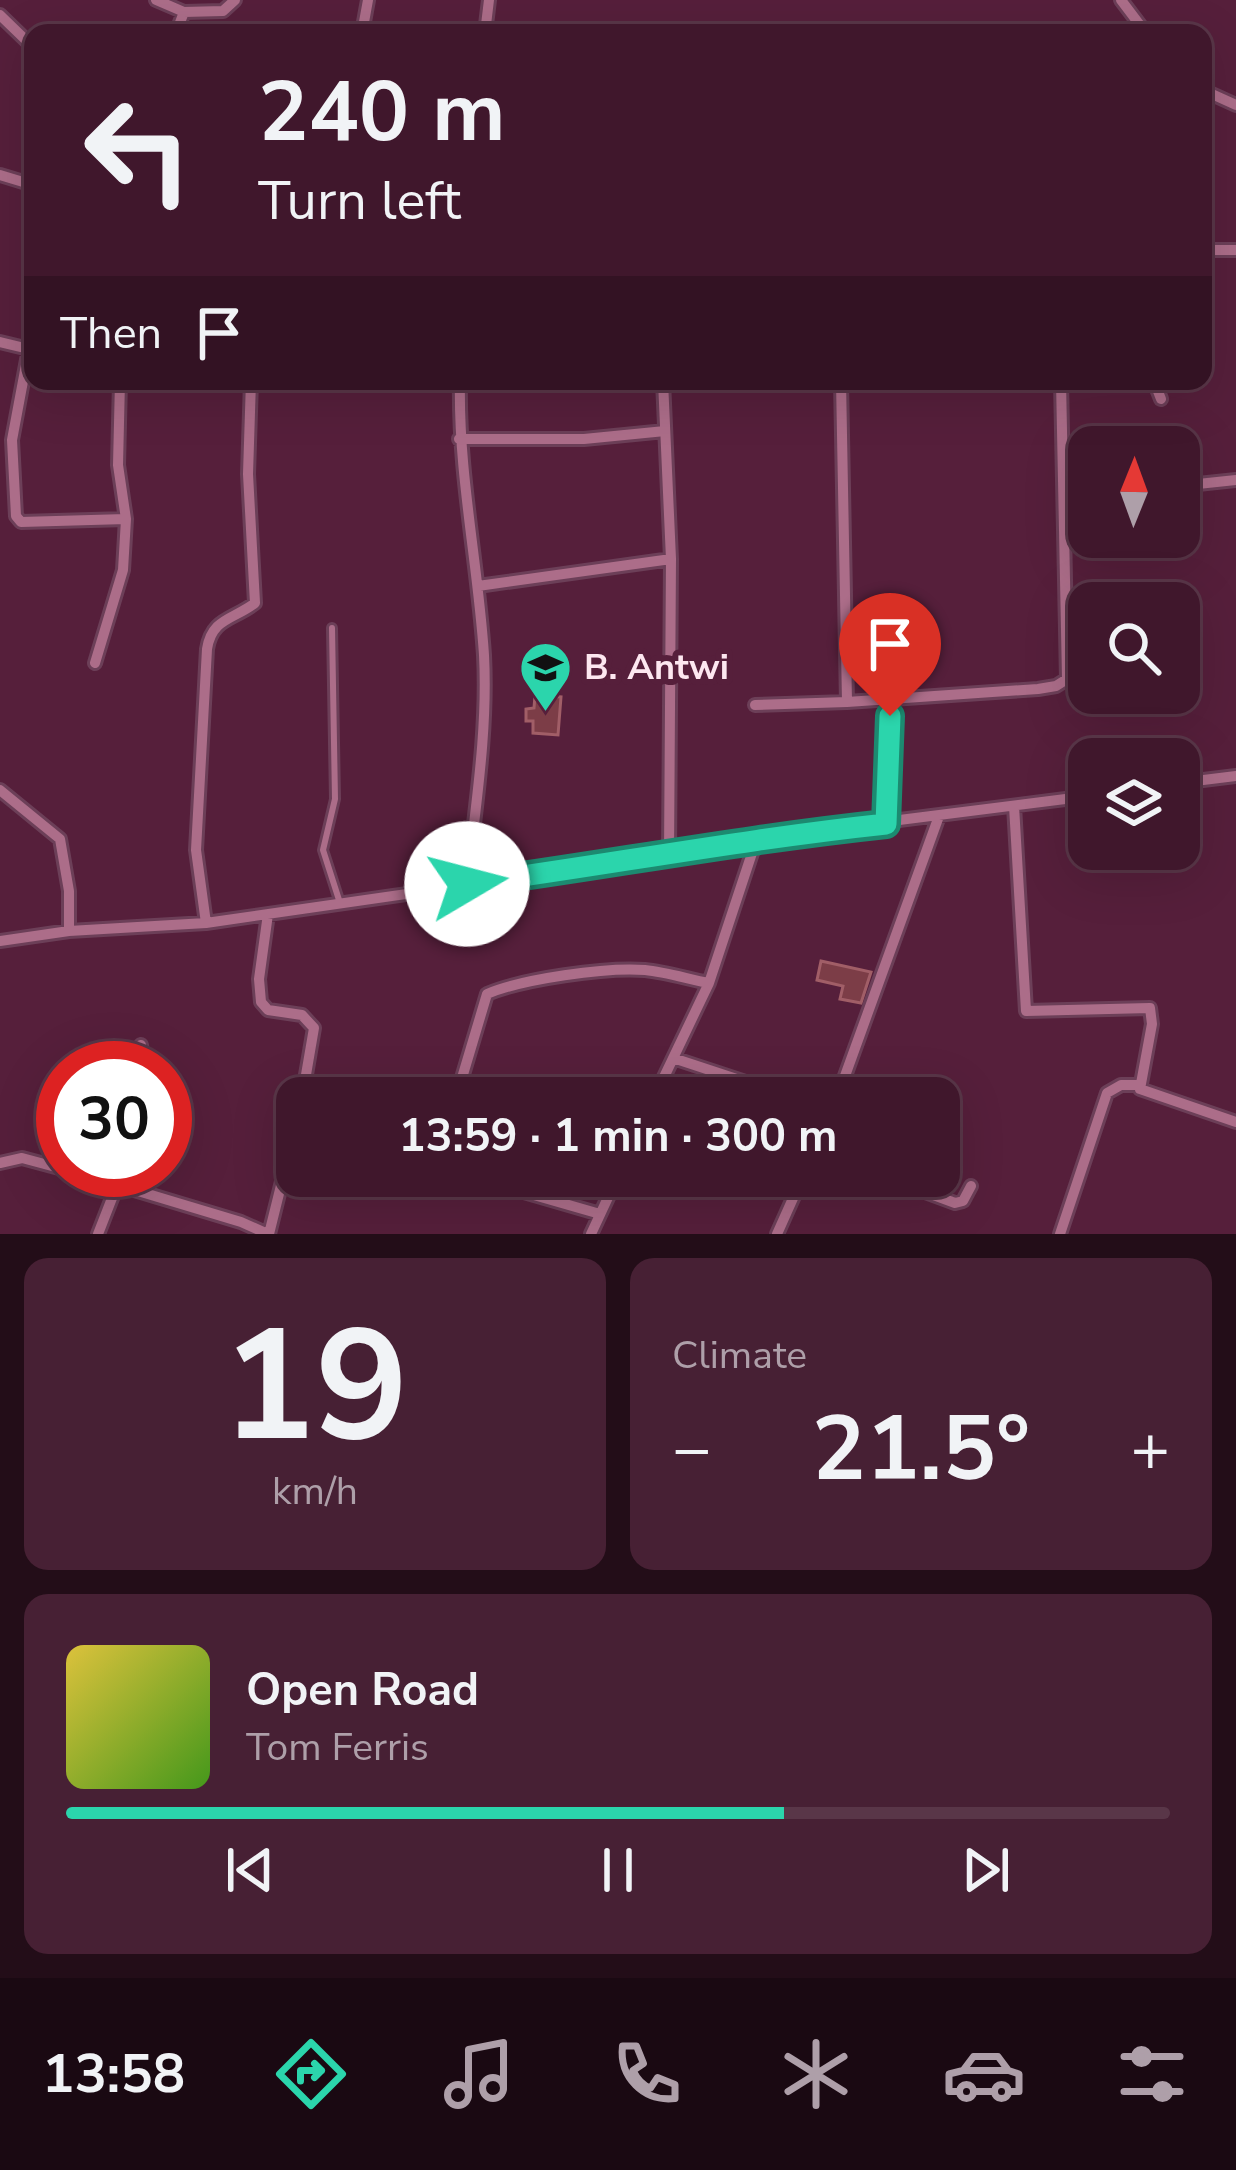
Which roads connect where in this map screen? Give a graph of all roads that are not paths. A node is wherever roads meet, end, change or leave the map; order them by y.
1 (156, 0) edge
2 (236, 0) edge
3 (1121, 0) edge
4 (184, 12) junction
5 (0, 14) edge
6 (179, 24) edge
7 (1139, 24) edge
8 (24, 38) edge
9 (24, 380) edge
10 (120, 390) edge
11 (251, 390) edge
12 (460, 390) edge
13 (663, 390) edge
14 (841, 390) edge
15 (1061, 390) edge
16 (1158, 390) edge
17 (1161, 399) dead end
18 (664, 431) junction
19 (459, 439) junction
20 (5, 460) edge
21 (1236, 480) edge
22 (1200, 484) edge
23 (1065, 497) junction
24 (1068, 497) edge
25 (126, 519) junction
26 (671, 560) junction
27 (478, 586) junction
28 (332, 628) dead end
29 (95, 663) dead end
30 (890, 700) junction
31 (847, 702) junction
32 (755, 705) dead end
33 (1236, 776) edge
34 (1200, 780) edge
35 (0, 790) edge
36 (1068, 799) edge
37 (1014, 806) junction
38 (939, 816) junction
39 (886, 824) junction
40 (758, 838) junction
41 (669, 856) junction
42 (467, 884) junction
43 (340, 903) junction
44 (268, 914) junction
45 (206, 923) junction
46 (69, 931) junction
47 (0, 941) edge
48 (710, 983) junction
49 (674, 1058) junction
50 (306, 1077) edge
51 (462, 1077) edge
52 (664, 1077) edge
53 (729, 1077) edge
54 (845, 1077) edge
55 (1138, 1085) junction
56 (1236, 1122) edge
57 (36, 1162) edge
58 (0, 1163) edge
59 (971, 1186) dead end
60 (114, 1197) edge
61 (167, 1197) edge
62 (278, 1197) edge
63 (541, 1197) edge
64 (608, 1197) edge
65 (794, 1197) edge
66 (939, 1197) edge
67 (600, 1214) junction
68 (238, 1228) edge
69 (98, 1234) edge
70 (269, 1234) edge
71 (591, 1234) edge
72 (777, 1234) edge
73 (1060, 1234) edge

1 - 4 street
2 - 4 street
3 - 7 street
4 - 6 street
5 - 8 street
9 - 20 street
10 - 25 street
11 - 45 street
12 - 19 street
13 - 18 street
14 - 31 street
15 - 23 street
16 - 17 street
18 - 19 street
18 - 26 street
19 - 27 street
20 - 25 street
21 - 22 street
23 - 24 street
23 - 30 street
25 - 29 street
26 - 27 street
26 - 41 street
27 - 42 street
28 - 43 lane
30 - 31 street
30 - 39 street
31 - 32 street
33 - 34 street
35 - 46 street
36 - 37 street
37 - 38 street
37 - 55 street
38 - 39 street
38 - 54 street
39 - 40 street
40 - 41 street
40 - 48 street
41 - 42 street
42 - 43 street
43 - 44 street
44 - 45 street
44 - 50 street
45 - 46 street
46 - 47 street
48 - 49 street
48 - 51 street
49 - 52 street
49 - 53 street
55 - 56 street
55 - 73 street
57 - 58 street
59 - 66 street
60 - 69 street
61 - 68 street
62 - 70 street
63 - 67 street
64 - 67 street
65 - 72 street
67 - 71 street
68 - 70 street

